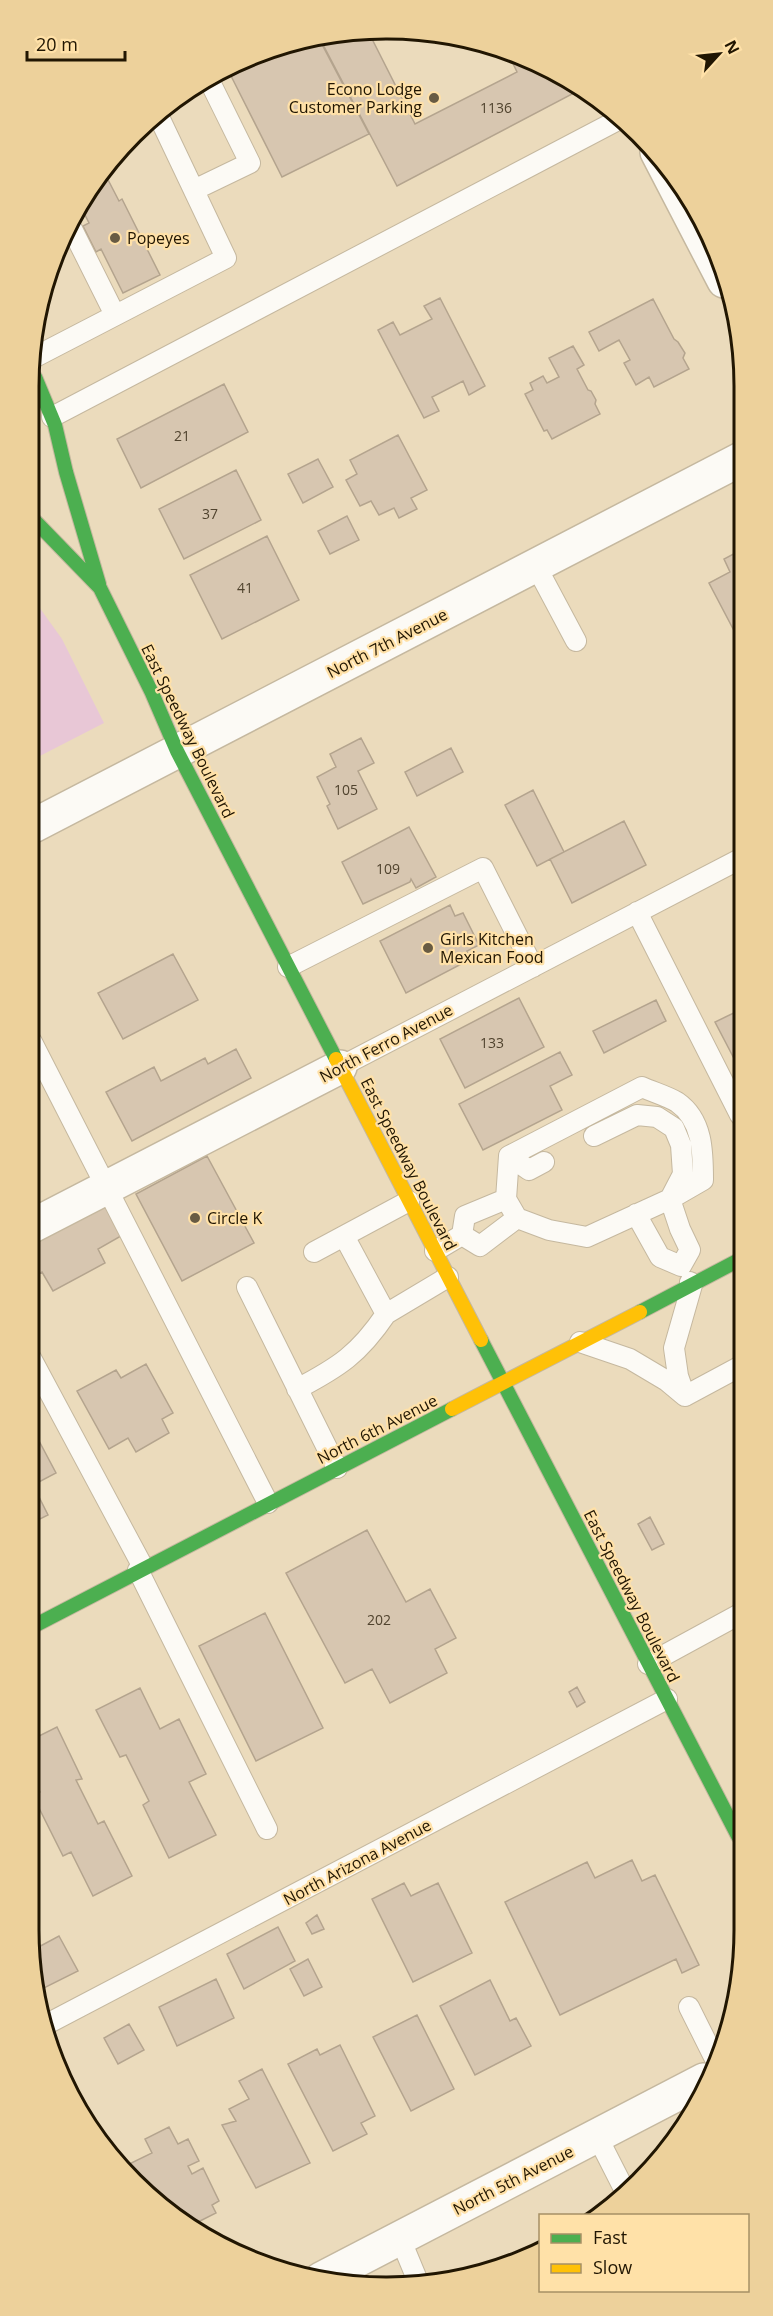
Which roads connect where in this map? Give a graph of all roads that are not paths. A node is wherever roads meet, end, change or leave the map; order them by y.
1 (212, 86) edge
2 (161, 122) edge
3 (613, 123) edge
4 (194, 190) junction
5 (75, 234) edge
6 (115, 315) junction
7 (41, 354) edge
8 (39, 386) edge
9 (52, 417) junction
10 (734, 463) edge
11 (39, 525) edge
12 (536, 566) junction
13 (100, 588) junction
14 (576, 641) dead end
15 (177, 752) junction
16 (39, 823) edge
17 (734, 862) edge
18 (637, 912) junction
19 (533, 966) junction
20 (288, 967) junction
21 (39, 1056) edge
22 (340, 1067) junction
23 (734, 1103) edge
24 (594, 1136) dead end
25 (509, 1156) junction
26 (544, 1162) dead end
27 (107, 1187) junction
28 (506, 1199) junction
29 (670, 1199) junction
30 (409, 1201) junction
31 (636, 1214) junction
32 (517, 1218) junction
33 (39, 1222) edge
34 (462, 1235) junction
35 (344, 1236) junction
36 (435, 1251) junction
37 (314, 1252) dead end
38 (734, 1263) edge
39 (681, 1266) junction
40 (448, 1277) junction
41 (692, 1285) junction
42 (247, 1287) dead end
43 (386, 1314) junction
44 (580, 1342) junction
45 (734, 1370) edge
46 (39, 1373) edge
47 (504, 1382) junction
48 (297, 1389) junction
49 (685, 1396) junction
50 (336, 1468) junction
51 (268, 1503) junction
52 (140, 1569) junction
53 (734, 1617) edge
54 (39, 1623) edge
55 (648, 1664) junction
56 (667, 1699) junction
57 (734, 1828) edge
58 (267, 1829) dead end
59 (688, 2007) dead end
60 (52, 2022) edge
61 (712, 2052) edge
62 (698, 2083) edge
63 (597, 2136) junction
64 (622, 2185) edge
65 (400, 2238) junction
66 (333, 2273) edge
67 (416, 2275) edge

1 - 4 lane
2 - 4 lane
3 - 9 lane
4 - 6 lane
5 - 6 lane
6 - 7 lane
8 - 9 main road
9 - 13 main road
10 - 12 street, North 7th Avenue
11 - 13 main road, East Speedway Boulevard
12 - 14 lane
12 - 15 street, North 7th Avenue
13 - 15 main road, East Speedway Boulevard
15 - 16 street, North 7th Avenue
15 - 20 main road, East Speedway Boulevard
17 - 18 lane, North Ferro Avenue
18 - 19 lane, North Ferro Avenue
18 - 23 lane
19 - 20 lane
19 - 22 lane, North Ferro Avenue
20 - 22 main road, East Speedway Boulevard
21 - 27 lane
22 - 27 street, North Ferro Avenue
22 - 30 main road, East Speedway Boulevard
24 - 29 lane
25 - 26 lane
25 - 28 lane
25 - 29 lane
27 - 33 street, North Ferro Avenue
27 - 51 lane
28 - 32 lane
28 - 34 lane
29 - 31 lane
29 - 39 lane
30 - 35 lane
30 - 36 main road, East Speedway Boulevard
31 - 32 lane
31 - 39 lane
32 - 34 lane
34 - 36 lane
35 - 37 lane
35 - 43 lane
36 - 40 main road, East Speedway Boulevard
38 - 41 main road, North 6th Avenue
39 - 41 lane
40 - 43 lane
40 - 47 main road, East Speedway Boulevard
41 - 44 main road, North 6th Avenue
41 - 49 lane
42 - 48 lane
43 - 48 lane
44 - 47 main road, North 6th Avenue
44 - 49 lane
45 - 49 lane
46 - 52 lane
47 - 50 main road, North 6th Avenue
47 - 55 main road, East Speedway Boulevard
48 - 50 lane
50 - 51 main road, North 6th Avenue
51 - 52 main road, North 6th Avenue
52 - 54 main road, North 6th Avenue
52 - 58 lane
53 - 55 lane
55 - 56 main road, East Speedway Boulevard
56 - 57 main road, East Speedway Boulevard
56 - 60 lane, North Arizona Avenue
59 - 61 lane
62 - 63 street, North 5th Avenue
63 - 64 lane
63 - 65 street, North 5th Avenue
65 - 66 street, North 5th Avenue
65 - 67 lane

